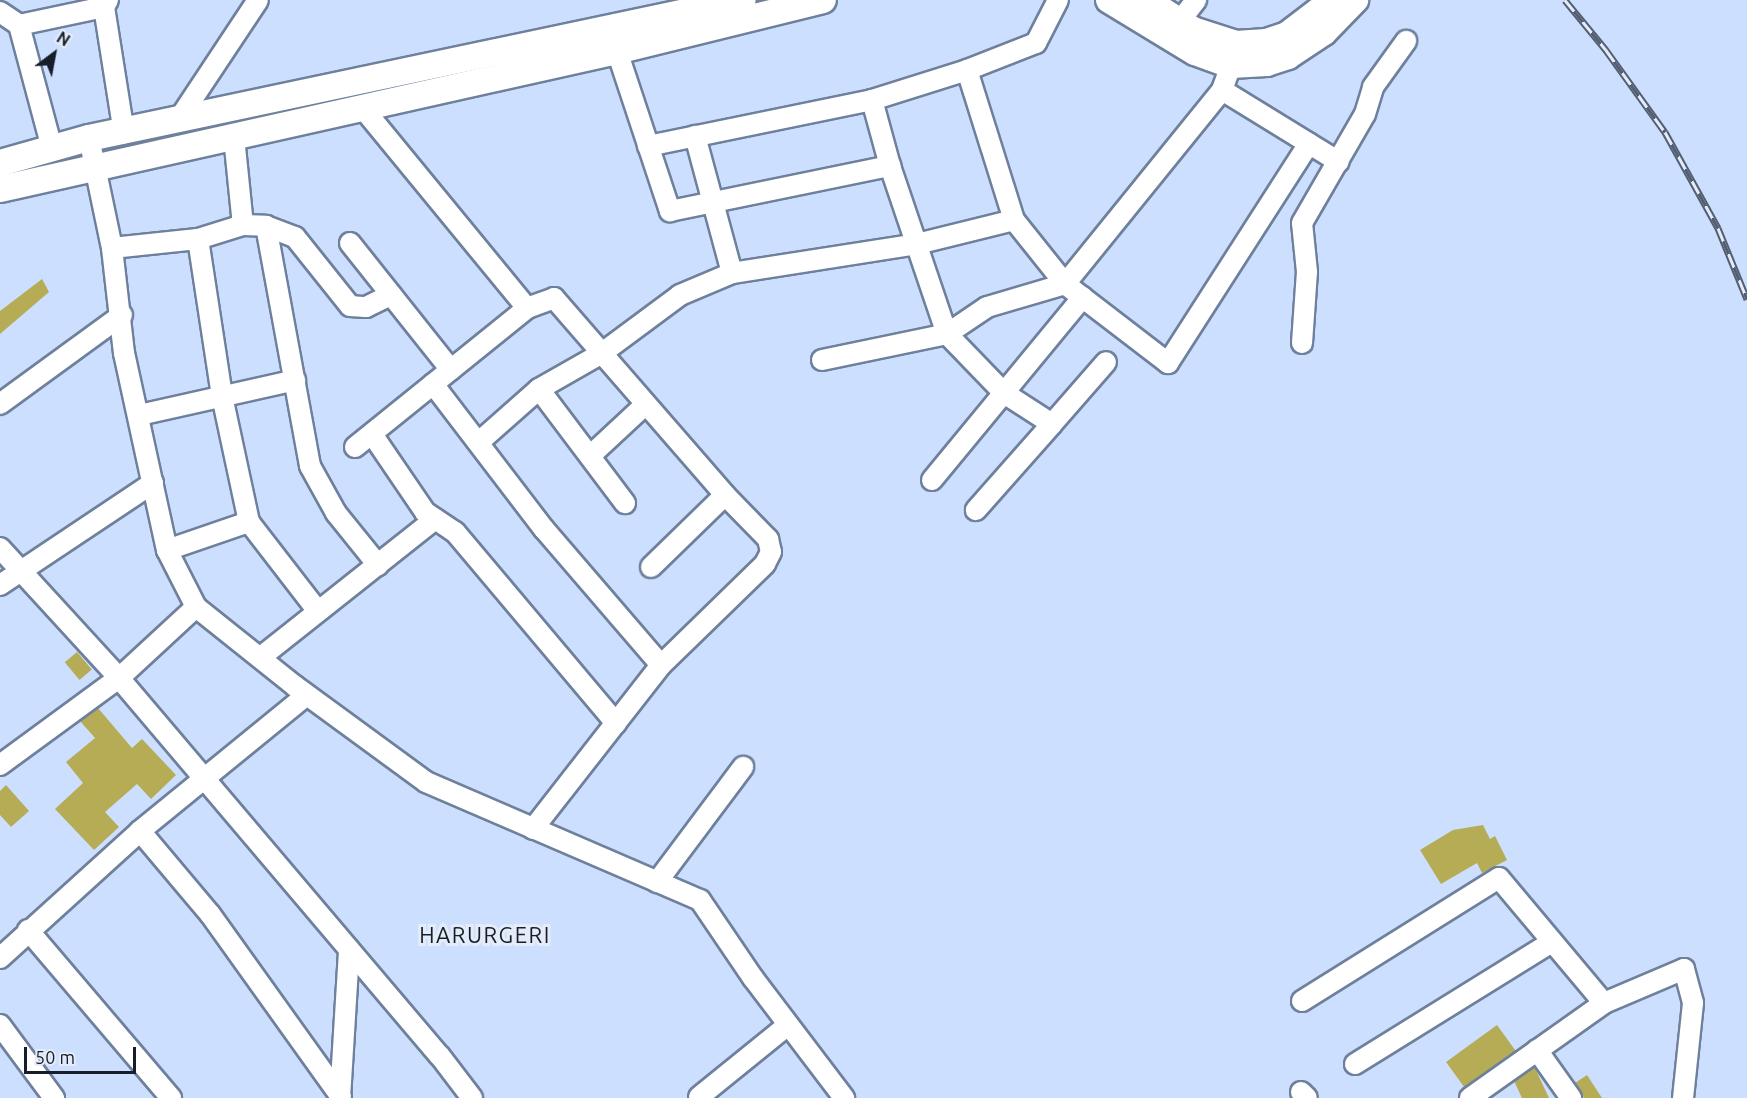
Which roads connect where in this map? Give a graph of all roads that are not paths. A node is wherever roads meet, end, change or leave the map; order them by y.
1 (258, 0) edge
2 (743, 0) edge
3 (824, 0) edge
4 (1058, 0) edge
5 (1109, 0) edge
6 (1146, 0) edge
7 (1196, 0) edge
8 (1333, 0) edge
9 (1355, 0) edge
10 (106, 3) edge
11 (0, 12) edge
12 (1179, 22) junction
13 (19, 25) junction
14 (1406, 41) dead end
15 (1206, 45) junction
16 (617, 51) junction
17 (1231, 65) junction
18 (967, 70) junction
19 (1222, 90) junction
20 (872, 100) junction
21 (363, 108) junction
22 (177, 122) junction
23 (124, 133) junction
24 (695, 136) junction
25 (234, 137) junction
26 (89, 138) junction
27 (1309, 143) junction
28 (648, 146) junction
29 (52, 148) junction
30 (1339, 162) junction
31 (0, 163) edge
32 (890, 166) junction
33 (98, 169) junction
34 (0, 189) edge
35 (713, 200) junction
36 (1014, 220) junction
37 (243, 225) junction
38 (267, 226) junction
39 (198, 238) junction
40 (350, 243) dead end
41 (917, 244) junction
42 (112, 248) junction
43 (732, 273) junction
44 (1065, 284) junction
45 (391, 295) junction
46 (1083, 297) junction
47 (527, 308) junction
48 (122, 315) junction
49 (947, 334) junction
50 (1302, 343) dead end
51 (602, 353) junction
52 (822, 360) dead end
53 (1106, 362) dead end
54 (451, 370) junction
55 (295, 380) junction
56 (433, 384) junction
57 (539, 389) junction
58 (1004, 393) junction
59 (222, 396) junction
60 (0, 404) edge
61 (646, 404) junction
62 (139, 415) junction
63 (1052, 423) junction
64 (372, 434) junction
65 (479, 442) junction
66 (355, 447) dead end
67 (590, 456) junction
68 (932, 480) dead end
69 (153, 483) junction
70 (725, 495) junction
71 (625, 504) dead end
72 (976, 510) dead end
73 (435, 519) junction
74 (249, 522) junction
75 (0, 548) edge
76 (167, 550) junction
77 (378, 565) junction
78 (651, 567) dead end
79 (21, 573) junction
80 (0, 585) edge
81 (196, 607) junction
82 (317, 610) junction
83 (261, 657) junction
84 (661, 665) junction
85 (119, 678) junction
86 (307, 695) junction
87 (616, 723) junction
88 (0, 765) edge
89 (743, 767) dead end
90 (202, 778) junction
91 (533, 829) junction
92 (140, 831) junction
93 (657, 882) junction
94 (28, 930) junction
95 (1552, 942) junction
96 (349, 949) junction
97 (0, 958) edge
98 (1302, 1001) dead end
99 (1604, 1003) junction
100 (0, 1025) edge
101 (788, 1025) junction
102 (1537, 1050) junction
103 (1355, 1064) dead end
104 (341, 1097) edge
105 (54, 1098) edge
106 (171, 1098) edge
107 (471, 1098) edge
108 (699, 1098) edge
109 (844, 1098) edge
110 (1470, 1098) edge
111 (1571, 1098) edge
112 (1683, 1098) edge

1 - 22 street
2 - 22 main road
3 - 16 main road
4 - 18 street
5 - 15 main road
6 - 12 main road
7 - 12 street
8 - 15 main road
9 - 17 main road
10 - 13 street
10 - 23 street
11 - 13 street
12 - 15 main road
13 - 29 street
14 - 30 street
15 - 17 main road
16 - 21 main road
16 - 28 street
17 - 19 street
18 - 20 street
18 - 36 street
19 - 27 street
19 - 44 street
20 - 24 street
20 - 32 street
21 - 25 main road
21 - 47 street
22 - 23 main road
23 - 26 main road
24 - 28 street
24 - 35 street
25 - 33 main road
25 - 37 street
26 - 29 main road
26 - 33 street
27 - 30 street
27 - 46 street
28 - 35 street
29 - 31 main road
30 - 50 street
32 - 35 street
32 - 41 street
33 - 34 main road
33 - 42 street
35 - 43 street
36 - 41 street
36 - 44 street
37 - 38 street
37 - 39 street
38 - 45 street
38 - 55 street
39 - 42 street
39 - 59 street
40 - 45 street
41 - 43 street
41 - 49 street
42 - 48 street
43 - 51 street
44 - 46 street
44 - 49 street
45 - 54 street
46 - 58 street
47 - 51 street
47 - 54 street
48 - 60 street
48 - 62 street
49 - 52 street
49 - 58 street
51 - 57 street
51 - 61 street
53 - 63 street
54 - 56 street
55 - 59 street
55 - 77 street
56 - 64 street
56 - 65 street
57 - 65 street
57 - 67 street
58 - 63 street
58 - 68 street
59 - 62 street
59 - 74 street
61 - 67 street
61 - 70 street
62 - 69 street
63 - 72 street
64 - 66 street
64 - 73 street
65 - 84 street
67 - 71 street
69 - 76 street
69 - 79 street
70 - 78 street
70 - 84 street
73 - 77 street
73 - 87 street
74 - 76 street
74 - 82 street
75 - 79 street
76 - 81 street
77 - 82 street
79 - 80 street
79 - 85 street
81 - 83 street
81 - 85 street
82 - 83 street
83 - 86 street
84 - 87 street
85 - 88 street
85 - 90 street
86 - 90 street
86 - 91 street
87 - 91 street
89 - 93 street
90 - 92 street
90 - 96 street
91 - 93 street
92 - 94 street
92 - 104 street
93 - 101 street
94 - 97 street
94 - 106 street
95 - 98 street
95 - 99 street
95 - 103 street
96 - 104 street
96 - 107 street
99 - 102 street
99 - 112 street
100 - 105 street
101 - 108 street
101 - 109 street
102 - 110 street
102 - 111 street

